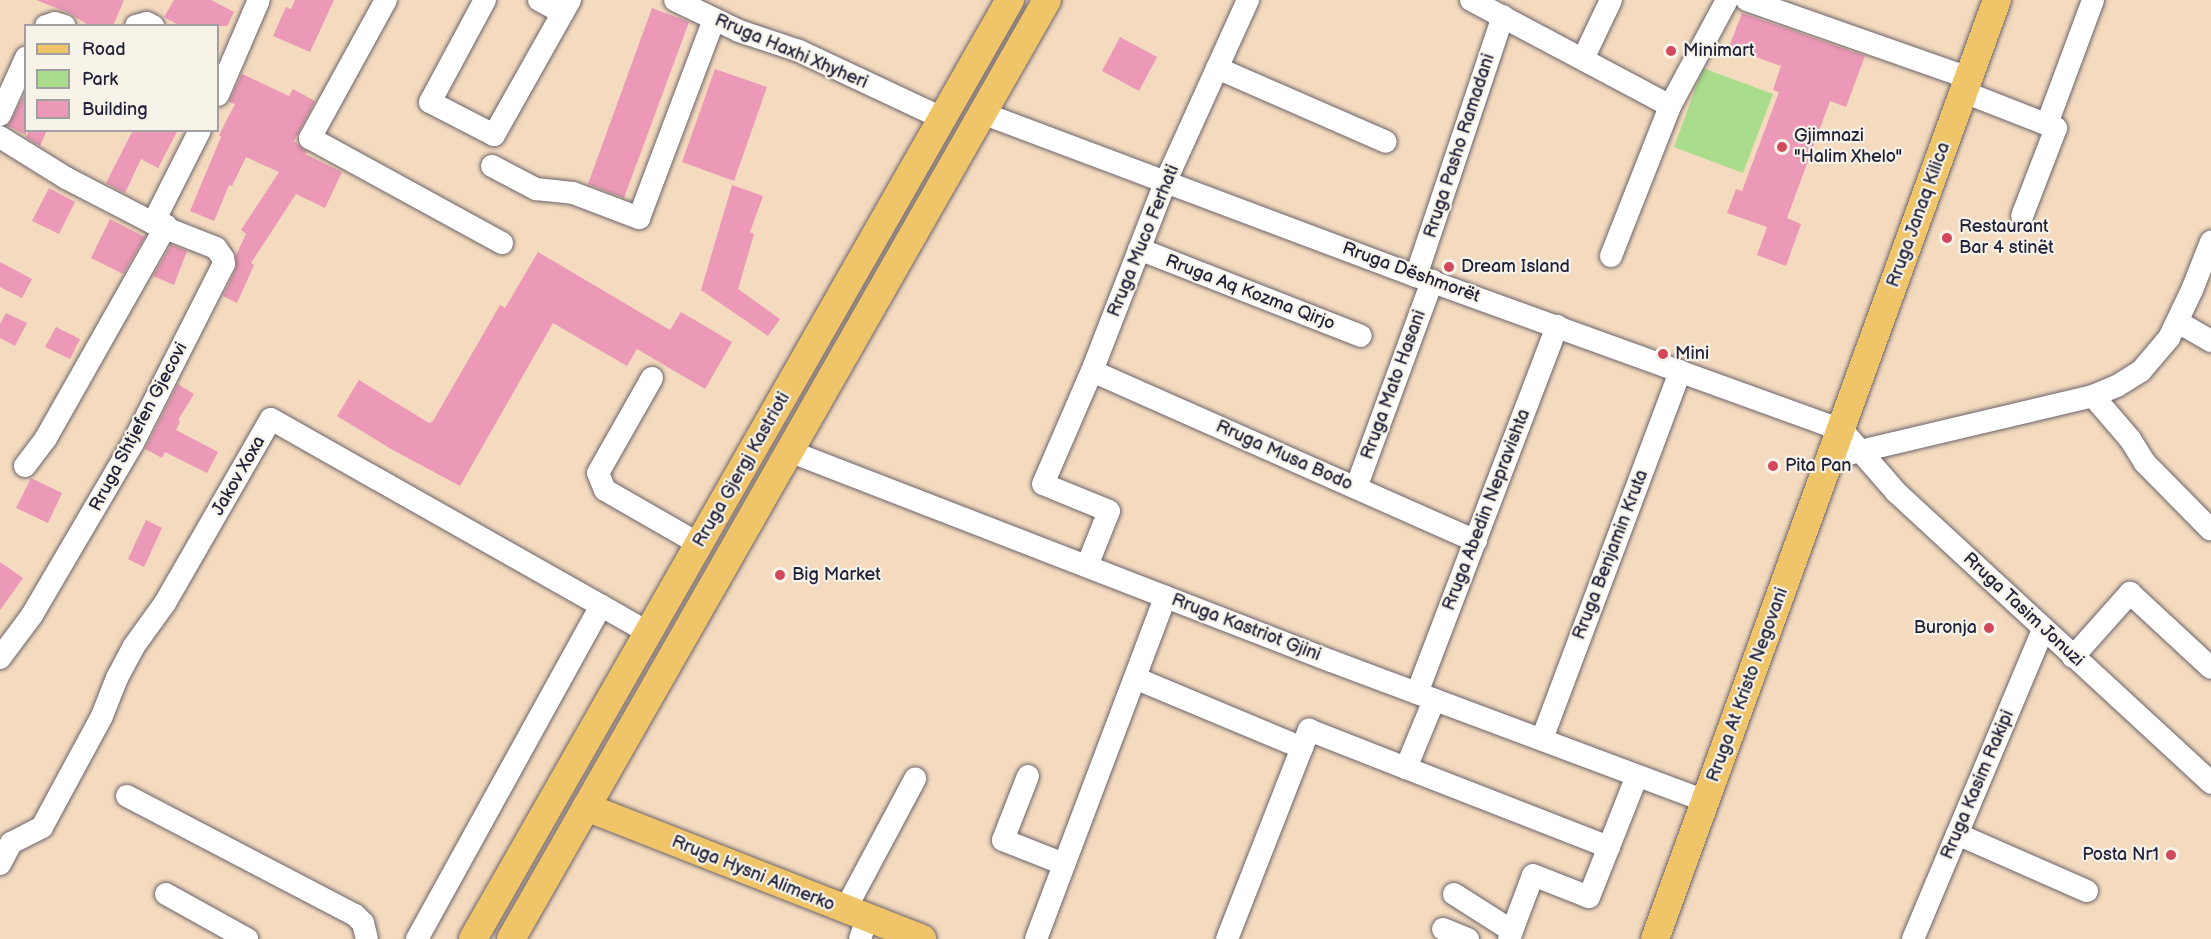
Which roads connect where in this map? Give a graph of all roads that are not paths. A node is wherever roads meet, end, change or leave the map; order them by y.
1 (259, 0) edge
2 (386, 0) edge
3 (485, 0) edge
4 (539, 0) edge
5 (675, 0) edge
6 (1010, 0) edge
7 (1047, 0) edge
8 (1248, 0) edge
9 (1471, 0) edge
10 (1611, 0) edge
11 (1727, 0) edge
12 (1747, 0) edge
13 (1997, 0) edge
14 (2093, 0) edge
15 (566, 6) edge
16 (1503, 16) junction
17 (714, 20) junction
18 (1583, 59) junction
19 (24, 62) edge
20 (224, 68) edge
21 (1218, 68) junction
22 (1966, 85) junction
23 (219, 90) edge
24 (1670, 105) junction
25 (982, 113) junction
26 (0, 115) edge
27 (942, 117) junction
28 (2047, 124) junction
29 (199, 132) edge
30 (0, 136) edge
31 (1386, 142) dead end
32 (492, 166) dead end
33 (1165, 183) junction
34 (2022, 216) dead end
35 (160, 225) junction
36 (2211, 242) edge
37 (502, 243) dead end
38 (1139, 249) junction
39 (1611, 256) dead end
40 (1424, 279) junction
41 (2178, 322) junction
42 (1557, 326) junction
43 (1361, 336) dead end
44 (2211, 341) edge
45 (1092, 371) junction
46 (1680, 371) junction
47 (651, 378) dead end
48 (2093, 396) junction
49 (1851, 441) junction
50 (789, 451) junction
51 (25, 466) dead end
52 (1356, 488) junction
53 (2210, 529) edge
54 (1476, 541) junction
55 (699, 544) junction
56 (1087, 566) junction
57 (1165, 597) junction
58 (601, 605) junction
59 (2043, 630) junction
60 (648, 632) junction
61 (2073, 657) junction
62 (0, 658) edge
63 (2211, 668) edge
64 (1135, 678) junction
65 (1425, 697) junction
66 (1542, 739) junction
67 (1302, 748) junction
68 (1406, 768) junction
69 (1028, 776) dead end
70 (1637, 776) junction
71 (915, 779) dead end
72 (2211, 783) edge
73 (128, 795) dead end
74 (1705, 801) junction
75 (586, 807) junction
76 (1957, 834) junction
77 (1609, 847) junction
78 (0, 864) edge
79 (1064, 864) junction
80 (2087, 891) dead end
81 (166, 894) dead end
82 (1454, 894) dead end
83 (857, 923) edge
84 (1443, 928) dead end
85 (1510, 935) edge
86 (247, 939) edge
87 (367, 939) edge
88 (417, 939) edge
89 (473, 939) edge
90 (511, 939) edge
91 (922, 939) edge
92 (1036, 939) edge
93 (1227, 939) edge
94 (1468, 939) edge
95 (1654, 939) edge
96 (1912, 939) edge

1 - 20 street
2 - 37 street
3 - 15 street
4 - 15 street
5 - 17 street, Rruga Haxhi Xhyheri
6 - 27 main road, Rruga Gjergj Kastrioti
7 - 25 main road, Rruga Gjergj Kastrioti
8 - 21 street, Rruga Muco Ferhati
9 - 16 street
10 - 18 street
11 - 24 street
12 - 22 street
13 - 22 main road, Rruga Janaq Kilica
14 - 28 street
16 - 18 street
16 - 40 street, Rruga Pasho Ramadani
17 - 27 street, Rruga Haxhi Xhyheri
17 - 32 street
18 - 24 street
19 - 26 street
20 - 23 street
21 - 31 street
21 - 33 street, Rruga Muco Ferhati
22 - 28 street
22 - 49 main road, Rruga Janaq Kilica
24 - 39 street
25 - 33 street, Rruga Dëshmorët
25 - 50 main road, Rruga Gjergj Kastrioti
27 - 55 main road, Rruga Gjergj Kastrioti
28 - 34 street
29 - 35 street
30 - 35 street
33 - 38 street, Rruga Muco Ferhati
33 - 40 street, Rruga Dëshmorët
35 - 51 street
35 - 62 street, Rruga Shtjefen Gjecovi
36 - 41 street
38 - 43 street, Rruga Aq Kozma Qirjo
38 - 45 street, Rruga Muco Ferhati
40 - 42 street, Rruga Dëshmorët
40 - 52 street, Rruga Mato Hasani
41 - 44 street
41 - 48 street
42 - 46 street, Rruga Dëshmorët
42 - 54 street, Rruga Abedin Nepravishta
45 - 52 street, Rruga Musa Bodo
45 - 56 street, Rruga Muco Ferhati
46 - 49 street, Rruga Dëshmorët
46 - 66 street, Rruga Benjamin Kruta
47 - 55 street
48 - 49 street
48 - 53 street
49 - 59 street, Rruga Tasim Jonuzi
49 - 74 main road, Rruga At Kristo Negovani
50 - 56 street, Rruga Kastriot Gjini
50 - 75 main road, Rruga Gjergj Kastrioti
52 - 54 street, Rruga Musa Bodo
54 - 65 street, Rruga Abedin Nepravishta
55 - 60 main road, Rruga Gjergj Kastrioti
56 - 57 street, Rruga Kastriot Gjini
57 - 64 street
57 - 65 street, Rruga Kastriot Gjini
58 - 60 street, Jakov Xoxa
58 - 78 street, Jakov Xoxa
58 - 88 street
59 - 61 street, Rruga Tasim Jonuzi
59 - 76 street, Rruga Kasim Rakipi
60 - 89 main road, Rruga Gjergj Kastrioti
61 - 63 street
61 - 72 street, Rruga Tasim Jonuzi
64 - 67 street
64 - 79 street
65 - 66 street, Rruga Kastriot Gjini
65 - 68 street, Rruga Abedin Nepravishta
66 - 70 street, Rruga Kastriot Gjini
67 - 68 street
67 - 93 street
68 - 77 street
69 - 79 street
70 - 74 street, Rruga Kastriot Gjini
70 - 77 street
71 - 83 street
73 - 87 street
74 - 95 main road, Rruga At Kristo Negovani
75 - 83 main road, Rruga Hysni Alimerko
75 - 90 main road, Rruga Gjergj Kastrioti
76 - 80 street
76 - 96 street, Rruga Kasim Rakipi
77 - 85 street
79 - 92 street
81 - 86 street
82 - 85 street
83 - 91 main road, Rruga Hysni Alimerko
84 - 94 street

